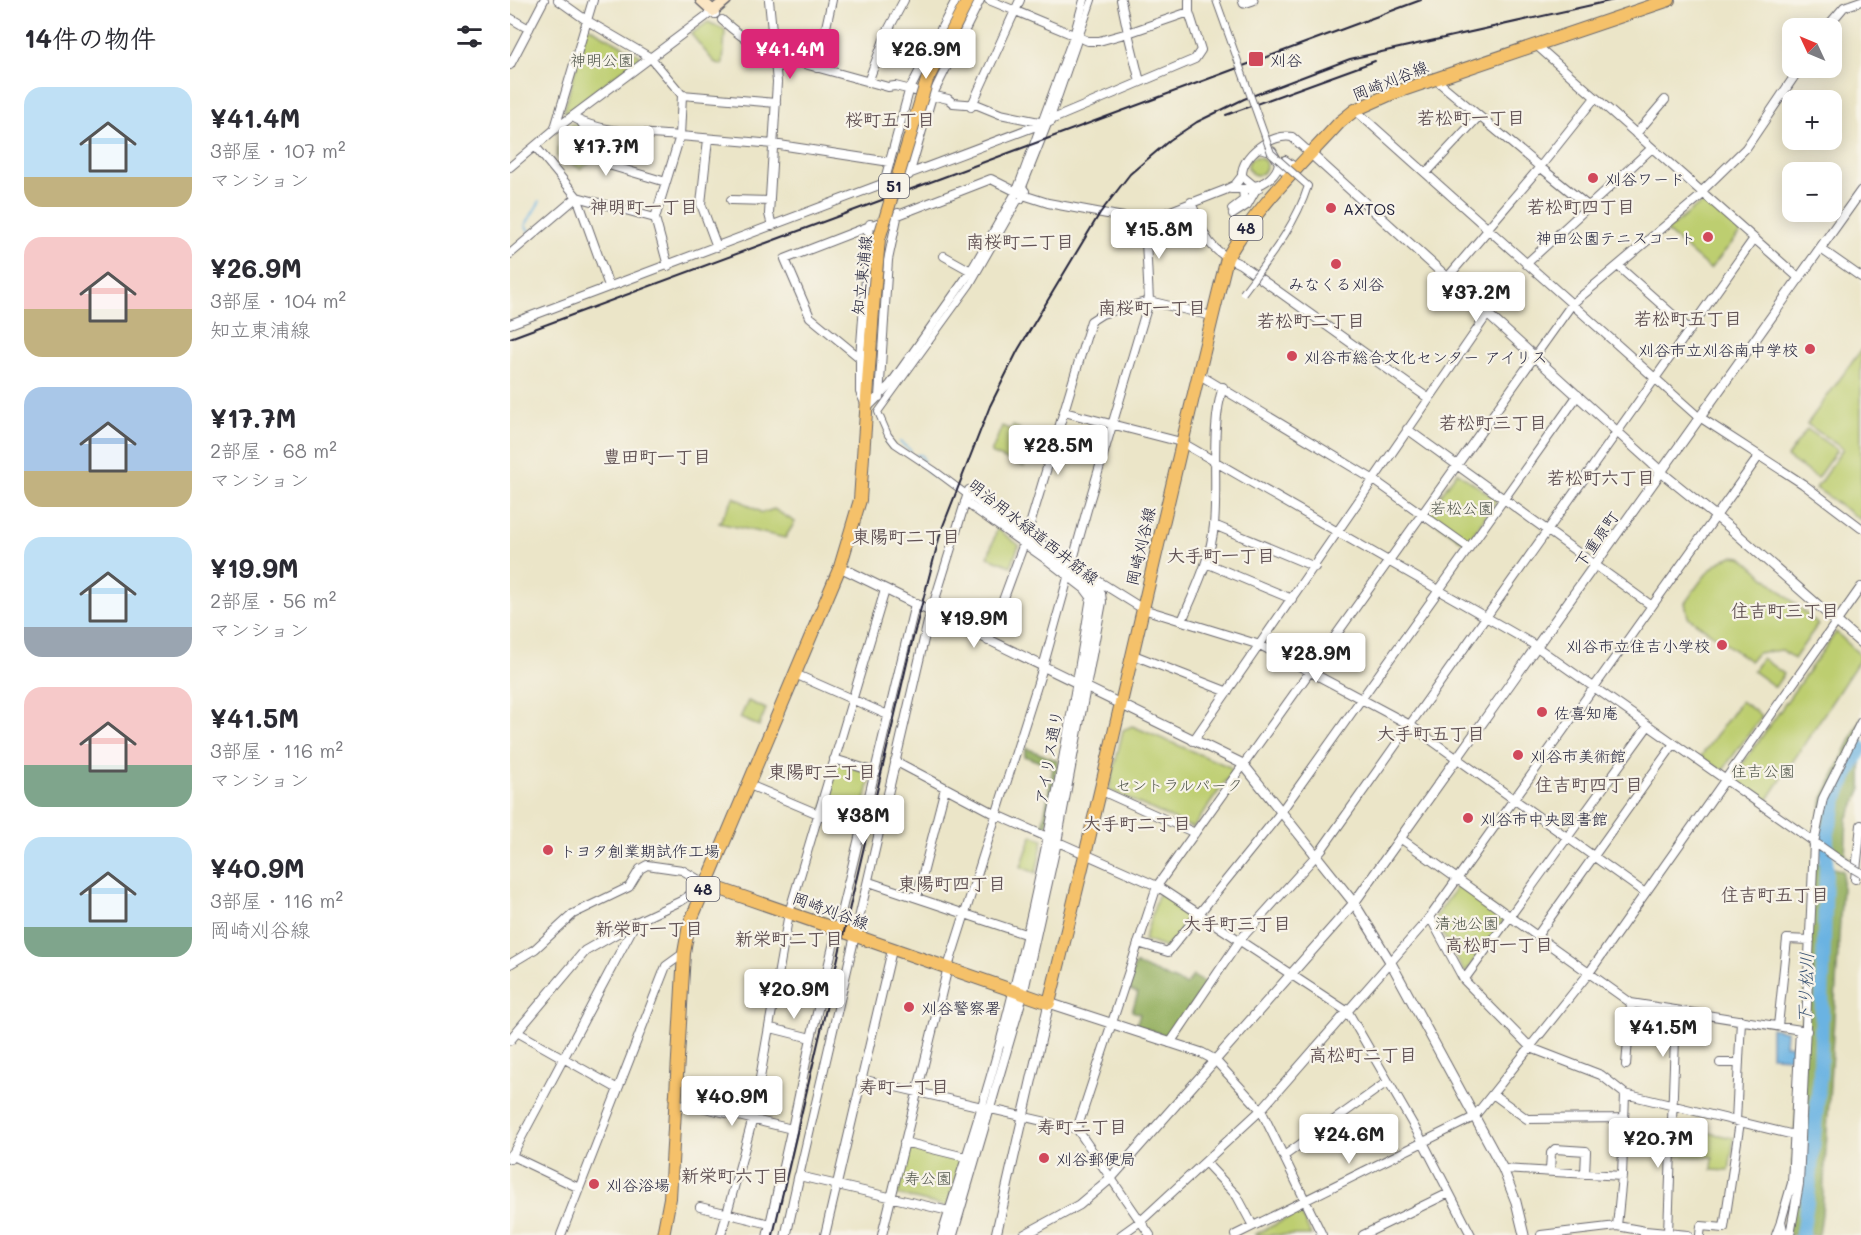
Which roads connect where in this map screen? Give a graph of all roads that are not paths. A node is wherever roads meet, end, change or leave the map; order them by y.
1 (544, 0) edge
2 (558, 0) edge
3 (593, 0) edge
4 (701, 0) edge
5 (726, 0) edge
6 (769, 0) edge
7 (832, 0) edge
8 (904, 0) edge
9 (956, 0) edge
10 (968, 0) edge
11 (980, 0) edge
12 (989, 0) edge
13 (1020, 0) edge
14 (1084, 0) edge
15 (1092, 0) edge
16 (1121, 0) edge
17 (1189, 0) edge
18 (1216, 0) edge
19 (1243, 0) edge
20 (1253, 0) edge
21 (1669, 0) edge
22 (1861, 1) edge
23 (1015, 12) junction
24 (1189, 12) junction
25 (718, 16) junction
26 (510, 18) edge
27 (1835, 18) edge
28 (586, 20) junction
29 (530, 29) junction
30 (1128, 33) junction
31 (1077, 37) junction
32 (1535, 44) junction
33 (776, 56) junction
34 (651, 58) junction
35 (510, 65) edge
36 (817, 68) junction
37 (1435, 78) junction
38 (1793, 78) edge
39 (868, 82) junction
40 (1140, 82) junction
41 (909, 90) junction
42 (682, 95) junction
43 (932, 96) junction
44 (1594, 99) junction
45 (1665, 100) dead end
46 (776, 103) junction
47 (971, 107) junction
48 (1355, 110) junction
49 (1479, 116) junction
50 (572, 117) junction
51 (1047, 120) junction
52 (581, 122) junction
53 (1262, 124) junction
54 (1254, 128) dead end
55 (554, 130) junction
56 (1636, 134) junction
57 (680, 136) junction
58 (708, 139) junction
59 (773, 144) junction
60 (535, 146) junction
61 (1259, 148) junction
62 (1652, 148) junction
63 (1311, 154) junction
64 (890, 162) junction
65 (1540, 166) junction
66 (510, 167) edge
67 (1426, 173) junction
68 (909, 175) junction
69 (1242, 176) junction
70 (666, 182) junction
71 (1266, 182) junction
72 (884, 183) junction
73 (1244, 189) junction
74 (1256, 189) junction
75 (1225, 190) junction
76 (1861, 191) edge
77 (1020, 193) junction
78 (1702, 193) junction
79 (577, 197) junction
80 (731, 200) dead end
81 (770, 201) junction
82 (1191, 202) junction
83 (1588, 206) junction
84 (898, 213) junction
85 (655, 218) junction
86 (1145, 220) junction
87 (870, 224) junction
88 (772, 226) junction
89 (1488, 229) junction
90 (1753, 240) junction
91 (717, 247) junction
92 (1821, 249) junction
93 (510, 254) edge
94 (944, 256) dead end
95 (1227, 258) junction
96 (1526, 264) junction
97 (668, 266) junction
98 (1618, 267) junction
99 (971, 271) junction
100 (1861, 277) edge
101 (1447, 278) junction
102 (1800, 279) junction
103 (609, 286) junction
104 (1243, 293) dead end
105 (1149, 301) junction
106 (1572, 304) junction
107 (1487, 315) junction
108 (1212, 316) junction
109 (510, 324) edge
110 (1690, 330) junction
111 (1535, 356) junction
112 (860, 358) junction
113 (1198, 374) junction
114 (1656, 380) junction
115 (1222, 387) junction
116 (1578, 395) junction
117 (879, 397) junction
118 (1428, 398) junction
119 (867, 408) junction
120 (1064, 412) junction
121 (1701, 417) junction
122 (1113, 425) junction
123 (1407, 429) junction
124 (1619, 432) junction
125 (1181, 442) junction
126 (1759, 456) junction
127 (1215, 461) junction
128 (1456, 465) junction
129 (1661, 471) junction
130 (1374, 480) junction
131 (967, 496) junction
132 (1503, 498) junction
133 (1421, 514) junction
134 (1716, 519) junction
135 (1214, 525) junction
136 (1861, 528) edge
137 (1548, 530) junction
138 (1338, 532) junction
139 (1026, 538) junction
140 (1468, 547) junction
141 (1388, 561) junction
142 (1206, 563) junction
143 (1597, 564) junction
144 (840, 567) junction
145 (1315, 567) junction
146 (1071, 572) junction
147 (1861, 587) edge
148 (885, 590) junction
149 (1438, 590) junction
150 (1292, 599) junction
151 (915, 604) junction
152 (1652, 606) junction
153 (1143, 609) junction
154 (931, 612) junction
155 (1485, 616) junction
156 (1182, 621) junction
157 (1836, 622) junction
158 (988, 641) junction
159 (1861, 643) edge
160 (1260, 645) junction
161 (1537, 646) junction
162 (1131, 654) junction
163 (1043, 668) junction
164 (1309, 671) junction
165 (795, 675) junction
166 (1081, 684) junction
167 (1594, 688) junction
168 (1228, 692) junction
169 (851, 698) junction
170 (1361, 699) junction
171 (1120, 703) junction
172 (890, 716) junction
173 (1861, 722) edge
174 (1410, 724) junction
175 (1648, 726) junction
176 (1193, 741) junction
177 (1673, 745) junction
178 (1458, 758) junction
179 (834, 759) junction
180 (895, 761) junction
181 (1244, 764) junction
182 (876, 772) junction
183 (1725, 780) junction
184 (747, 784) junction
185 (945, 788) junction
186 (1102, 792) junction
187 (1515, 799) junction
188 (1282, 809) junction
189 (995, 814) junction
190 (819, 815) junction
191 (1861, 825) edge
192 (861, 832) junction
193 (1195, 833) junction
194 (1400, 838) junction
195 (1567, 838) junction
196 (1052, 840) junction
197 (1816, 844) junction
198 (1086, 853) junction
199 (1316, 854) junction
200 (1593, 856) junction
201 (1858, 876) edge
202 (1458, 879) junction
203 (869, 882) junction
204 (706, 884) junction
205 (1157, 886) junction
206 (1645, 893) junction
207 (917, 897) junction
208 (1354, 903) junction
209 (789, 913) junction
210 (964, 913) junction
211 (1198, 914) junction
212 (1430, 917) junction
213 (1511, 917) junction
214 (636, 922) junction
215 (837, 931) junction
216 (1025, 934) junction
217 (1537, 936) junction
218 (856, 937) junction
219 (1240, 940) junction
220 (1810, 940) junction
221 (1138, 943) junction
222 (892, 950) junction
223 (684, 953) junction
224 (1391, 963) junction
225 (510, 964) edge
226 (948, 967) junction
227 (1589, 973) junction
228 (1293, 974) junction
229 (1464, 980) junction
230 (1018, 993) junction
231 (1049, 1003) junction
232 (1631, 1003) junction
233 (1676, 1010) junction
234 (1348, 1012) junction
235 (1741, 1020) junction
236 (1111, 1023) junction
237 (1778, 1026) junction
238 (771, 1028) junction
239 (1803, 1031) junction
240 (518, 1032) junction
241 (811, 1038) junction
242 (510, 1040) edge
243 (1170, 1043) junction
244 (1531, 1048) junction
245 (563, 1059) junction
246 (1215, 1060) junction
247 (1720, 1063) dead end
248 (1739, 1063) junction
249 (1626, 1065) dead end
250 (861, 1079) junction
251 (1387, 1082) junction
252 (618, 1089) junction
253 (916, 1092) junction
254 (1624, 1094) junction
255 (1494, 1095) junction
256 (675, 1104) junction
257 (1673, 1106) junction
258 (986, 1107) junction
259 (1261, 1110) junction
260 (1023, 1116) junction
261 (753, 1118) junction
262 (1474, 1118) junction
263 (1624, 1118) junction
264 (1738, 1122) junction
265 (792, 1129) junction
266 (1077, 1129) junction
267 (1794, 1135) junction
268 (904, 1142) junction
269 (1423, 1142) junction
270 (1284, 1156) junction
271 (510, 1157) edge
272 (965, 1157) junction
273 (1205, 1162) junction
274 (1503, 1169) junction
275 (1550, 1171) junction
276 (1585, 1173) junction
277 (800, 1176) junction
278 (1622, 1176) junction
279 (1111, 1179) junction
280 (837, 1185) junction
281 (579, 1188) junction
282 (1447, 1194) junction
283 (891, 1198) junction
284 (1306, 1200) junction
285 (700, 1207) dead end
286 (949, 1211) junction
287 (727, 1213) junction
288 (1142, 1220) junction
289 (1781, 1221) junction
290 (770, 1224) junction
291 (1253, 1226) junction
292 (1617, 1226) junction
293 (1587, 1232) edge
294 (1644, 1233) edge
295 (1668, 1233) junction
296 (561, 1235) edge
297 (663, 1235) edge
298 (721, 1235) edge
299 (768, 1235) edge
300 (786, 1235) edge
301 (825, 1235) edge
302 (882, 1235) edge
303 (942, 1235) edge
304 (948, 1235) edge
305 (953, 1235) edge
306 (996, 1235) edge
307 (1024, 1235) edge
308 (1121, 1235) edge
309 (1150, 1235) edge
310 (1235, 1235) edge
311 (1322, 1235) edge
312 (1363, 1235) edge
313 (1471, 1235) edge
314 (1524, 1235) edge
315 (1541, 1235) edge
316 (1688, 1235) edge
317 (1700, 1235) edge
318 (1776, 1235) edge
319 (1784, 1235) edge
320 (1790, 1235) edge

1 - 29 street
2 - 28 street
3 - 28 street
4 - 25 main road
5 - 25 main road
6 - 33 street
7 - 36 street
8 - 39 street
9 - 41 street
10 - 119 main road, 知立東浦線 / 51, bridge
11 - 43 street
12 - 23 street
13 - 23 street
14 - 31 street
15 - 31 street
16 - 30 street
17 - 24 street
18 - 53 street, bridge
19 - 20 street
21 - 32 main road, 岡崎刈谷線 / 48
22 - 27 street
23 - 31 street
23 - 47 street
24 - 30 street
24 - 40 street
25 - 33 street
25 - 34 street
26 - 29 street
28 - 34 street
28 - 55 street
29 - 35 street
30 - 31 street
30 - 40 street
31 - 51 street
32 - 37 main road, 岡崎刈谷線 / 48
32 - 44 street
33 - 36 street
33 - 46 street
34 - 42 street
34 - 50 street
36 - 39 street
37 - 48 main road, 岡崎刈谷線 / 48
37 - 49 street
38 - 78 street
39 - 41 street
40 - 51 street
41 - 43 street
41 - 64 street
42 - 46 street
42 - 57 street
43 - 47 street
43 - 68 street
44 - 56 street
44 - 65 street
45 - 56 street
46 - 59 street
47 - 51 street
48 - 63 main road, 岡崎刈谷線 / 48
48 - 67 street
49 - 65 street
49 - 67 street
50 - 52 street
50 - 55 street
51 - 68 street
51 - 77 street
52 - 57 street
52 - 70 street
53 - 54 street, bridge
53 - 104 street, bridge
55 - 60 street
56 - 62 street
57 - 58 street
57 - 70 street
58 - 59 street
58 - 91 street
59 - 64 street
59 - 81 street
60 - 66 street
60 - 79 street
61 - 63 street
61 - 69 street
61 - 71 street
62 - 78 street
62 - 83 street
63 - 95 main road, 岡崎刈谷線 / 48
63 - 101 street
64 - 72 street
65 - 83 street
65 - 89 street
67 - 89 street
68 - 72 street
69 - 71 street
69 - 75 street
70 - 85 street
71 - 74 street
72 - 88 street
73 - 74 street
73 - 74 street
73 - 75 street
75 - 82 street
76 - 92 street, 下重原町
77 - 84 street
77 - 86 street
77 - 99 street
77 - 131 street, 明治用水緑道西井筋線
78 - 90 street
78 - 98 street
79 - 85 street
79 - 93 street
79 - 103 street
80 - 81 street
81 - 88 street
82 - 86 street
82 - 95 street
83 - 96 street
84 - 87 street
84 - 117 street
85 - 97 street
86 - 105 street
87 - 112 street
87 - 112 street
88 - 91 street
89 - 96 street
89 - 101 street
90 - 102 street
90 - 110 street
91 - 97 street
92 - 100 street
92 - 102 street, 下重原町
94 - 99 street
95 - 108 main road, 岡崎刈谷線 / 48
95 - 118 street
96 - 106 street
97 - 103 street
98 - 106 street
98 - 110 street
99 - 117 street
101 - 107 street
102 - 121 street, 下重原町
103 - 109 street
105 - 108 street
105 - 120 street
105 - 122 street
106 - 111 street
106 - 114 street
107 - 111 street
107 - 118 street
108 - 113 main road, 岡崎刈谷線 / 48
110 - 114 street
111 - 116 street
111 - 128 street
112 - 119 street
113 - 115 street
113 - 125 main road, 岡崎刈谷線 / 48
114 - 121 street
114 - 124 street
115 - 127 street
115 - 130 street
116 - 124 street
116 - 132 street
117 - 119 street
118 - 123 street
119 - 144 main road, 知立東浦線 / 51
120 - 122 street
120 - 139 street
121 - 126 street
121 - 129 street, 下重原町
122 - 125 street
122 - 146 street
123 - 128 street
123 - 130 street
124 - 129 street
124 - 137 street
125 - 127 street
125 - 153 main road, 岡崎刈谷線 / 48
126 - 134 street
126 - 136 street
127 - 135 street
127 - 138 street
128 - 132 street
128 - 133 street
129 - 134 street
129 - 143 street, 下重原町
130 - 133 street
130 - 138 street
131 - 139 street
131 - 139 street
131 - 154 street
132 - 137 street
132 - 140 street
133 - 140 street
133 - 141 street
134 - 152 street
134 - 157 street
135 - 142 street
135 - 145 street
137 - 143 street
137 - 155 street
138 - 141 street
138 - 145 street
139 - 146 street
139 - 146 street
139 - 158 street
140 - 149 street
141 - 149 street
141 - 164 street
142 - 150 street
142 - 156 street
143 - 152 street
143 - 161 street, 下重原町
144 - 148 street
144 - 165 main road, 48
145 - 150 street
146 - 153 street
146 - 163 street
146 - 166 street
146 - 166 street
147 - 157 street
148 - 151 street
148 - 169 street
149 - 155 street
149 - 170 street
150 - 160 street
151 - 154 street
151 - 172 street
152 - 167 street
153 - 156 street
153 - 162 main road, 岡崎刈谷線 / 48
154 - 158 street
154 - 180 street
155 - 161 street
155 - 174 street
156 - 160 street
157 - 159 street
157 - 183 street
158 - 163 street
160 - 164 street
160 - 168 street
161 - 167 street
161 - 178 street, 下重原町
162 - 168 street
162 - 171 main road, 岡崎刈谷線 / 48
163 - 166 street
163 - 189 street
164 - 170 street
164 - 181 street
165 - 169 street
165 - 184 main road, 48
166 - 171 street
166 - 196 street, アイリス通り
167 - 175 street
167 - 187 street
168 - 176 street
169 - 172 street
169 - 179 street
170 - 174 street
170 - 188 street
171 - 176 street
171 - 186 main road, 岡崎刈谷線 / 48
172 - 182 street
173 - 197 street
174 - 178 street
174 - 199 street
175 - 177 street
175 - 195 street
176 - 181 street
177 - 183 street
177 - 200 street
178 - 187 street
178 - 194 street, 下重原町
179 - 182 street
179 - 190 street
180 - 185 street
180 - 203 street
181 - 188 street
181 - 193 street
182 - 192 street
183 - 197 street
183 - 206 street
184 - 190 street
184 - 204 main road, 48
185 - 189 street
185 - 207 street
186 - 193 street
186 - 198 main road, 岡崎刈谷線 / 48
187 - 195 street
187 - 202 street
188 - 199 street
188 - 211 street
189 - 196 street
189 - 210 street
190 - 192 street
190 - 209 street
191 - 201 street
192 - 215 street
193 - 205 street
194 - 202 street
194 - 208 street, 下重原町
195 - 200 street
195 - 213 street
196 - 198 street
196 - 216 street
196 - 230 street
197 - 201 street, bridge
197 - 220 street
198 - 205 street
198 - 231 main road, 岡崎刈谷線 / 48
199 - 208 street
199 - 219 street
200 - 206 street
200 - 217 street
202 - 212 street
202 - 213 street
203 - 207 street
203 - 218 street
204 - 209 main road, 岡崎刈谷線 / 48
204 - 214 street
204 - 223 main road, 48
204 - 225 street
205 - 211 street
205 - 221 street
206 - 227 street
207 - 210 street
208 - 224 street
208 - 228 street, 下重原町
209 - 215 main road, 岡崎刈谷線 / 48
209 - 238 street
210 - 216 street
210 - 226 street
211 - 219 street
211 - 221 street
212 - 224 street
212 - 229 street
213 - 217 street
213 - 229 street
214 - 240 street
214 - 245 street
215 - 218 main road, 岡崎刈谷線 / 48
215 - 241 street
216 - 230 street
217 - 227 street
218 - 222 main road, 岡崎刈谷線 / 48
218 - 277 street
219 - 228 street
219 - 243 street
220 - 237 street
220 - 239 street
221 - 236 street
222 - 226 main road, 岡崎刈谷線 / 48
222 - 250 street
223 - 252 street
223 - 256 main road, 48
224 - 234 street
224 - 262 street
226 - 230 main road, 岡崎刈谷線 / 48
226 - 253 street
227 - 232 street
227 - 244 street
228 - 234 street
228 - 246 street, 下重原町
229 - 244 street
230 - 231 main road, 岡崎刈谷線 / 48
230 - 258 street
231 - 236 street
231 - 260 street
232 - 233 street
232 - 249 street
233 - 235 street
233 - 257 street
234 - 251 street
234 - 259 street
235 - 237 street
235 - 248 street
236 - 243 street
236 - 266 street
237 - 239 street
238 - 241 street
238 - 261 street
239 - 267 street
239 - 320 street
240 - 242 street
240 - 245 street
241 - 265 street
243 - 246 street
244 - 254 street
244 - 255 street
245 - 252 street
245 - 271 street
246 - 259 street
246 - 279 street, 下重原町
247 - 248 street
248 - 264 street
250 - 253 street
250 - 280 street
251 - 269 street
251 - 270 street
252 - 281 street
253 - 258 street
253 - 268 street
254 - 257 street
254 - 263 street
255 - 262 street
255 - 263 street
256 - 261 street
256 - 297 main road, 48
257 - 264 street
257 - 295 street
258 - 260 street
258 - 272 street
258 - 304 street
258 - 305 street
259 - 270 street
259 - 273 street
260 - 266 street
260 - 306 street
261 - 265 street
261 - 287 street
262 - 269 street
262 - 274 street
263 - 278 street
264 - 267 street
264 - 317 street
265 - 290 street
266 - 279 street
267 - 289 street
268 - 272 street
268 - 283 street
269 - 282 street
269 - 284 street
270 - 284 street
271 - 281 street
272 - 286 street
273 - 288 street
273 - 291 street
274 - 275 street
274 - 314 street
275 - 276 street
275 - 276 street
276 - 278 street
277 - 280 street
277 - 300 street
278 - 292 street
279 - 288 street
279 - 307 street, 下重原町
280 - 283 street
280 - 301 street
281 - 296 street
282 - 312 street
282 - 313 street
283 - 286 street
283 - 302 street
284 - 291 street
284 - 311 street
285 - 287 street
286 - 303 street
287 - 290 street
287 - 298 street
288 - 308 street
288 - 309 street
289 - 318 street
289 - 319 street
290 - 299 street
291 - 310 street
292 - 293 street
292 - 294 street
293 - 315 street
294 - 295 street
295 - 316 street

